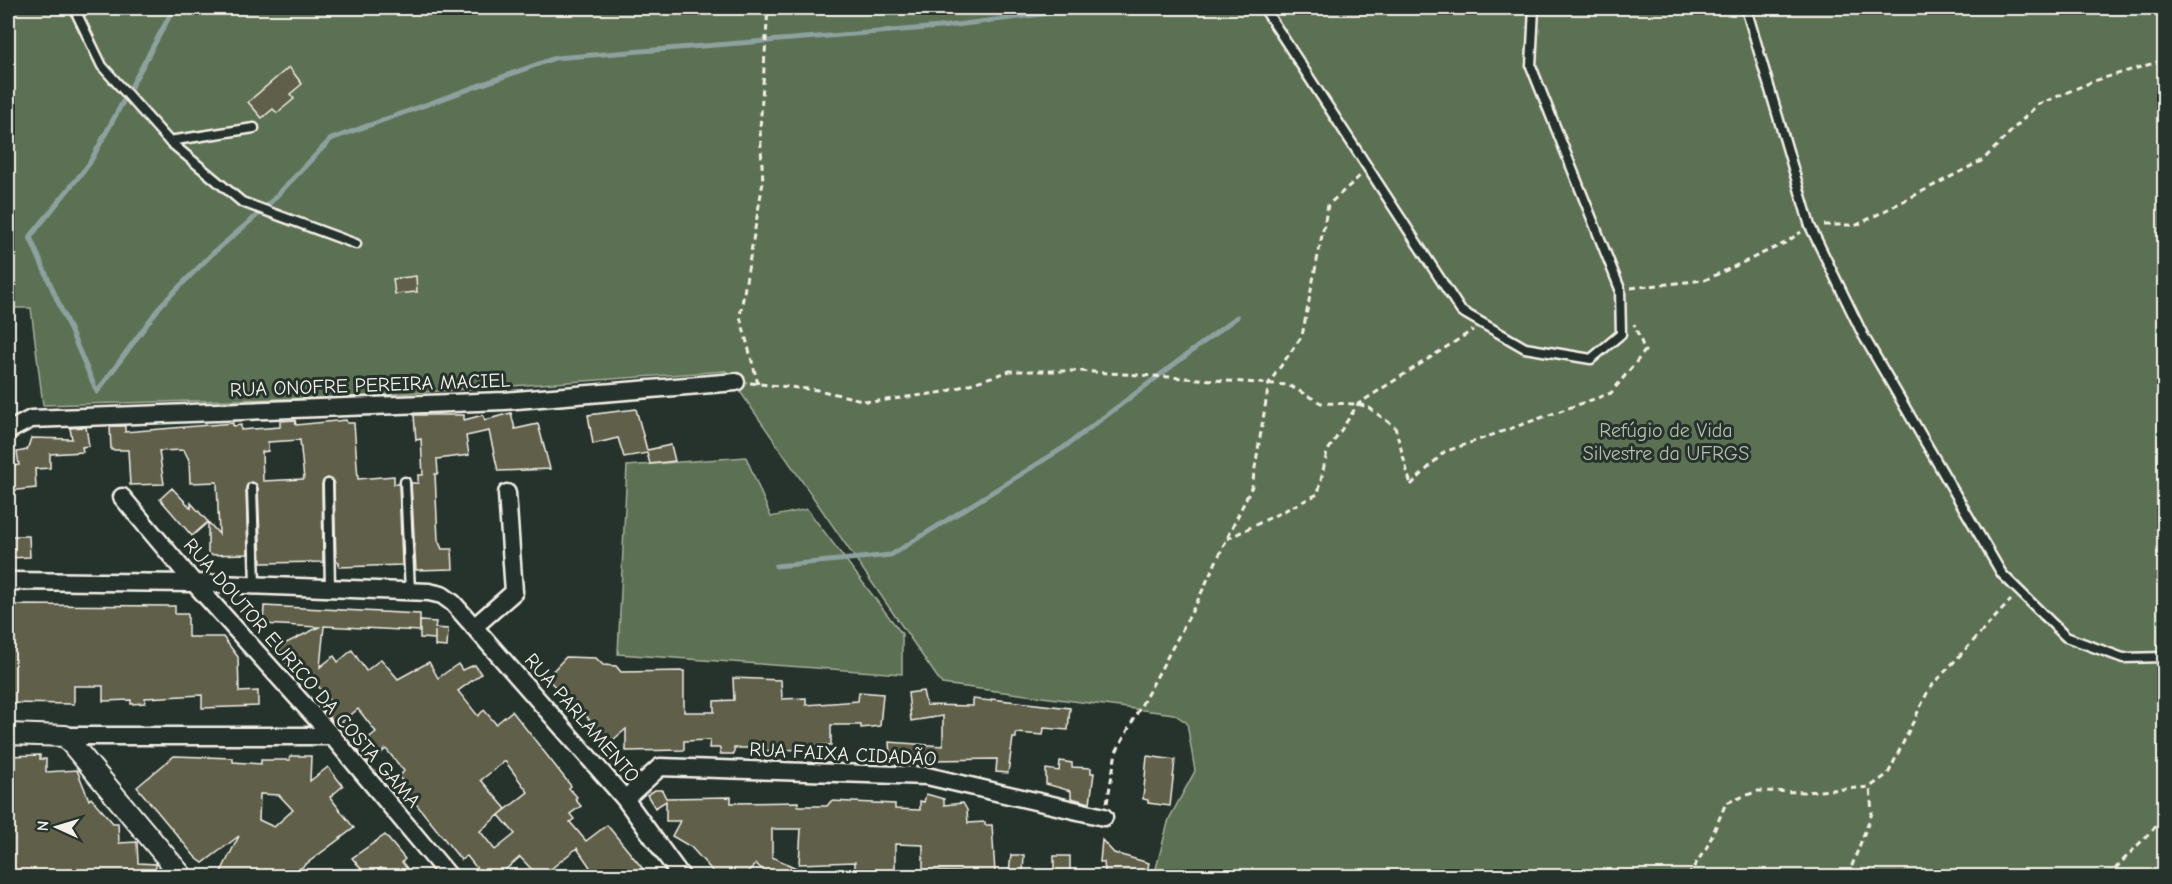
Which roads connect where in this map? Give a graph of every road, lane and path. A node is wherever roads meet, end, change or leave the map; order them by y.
1 (74, 8) edge
2 (768, 8) edge
3 (1264, 8) edge
4 (1534, 8) edge
5 (1746, 8) edge
6 (2164, 60) edge
7 (254, 128) dead end
8 (169, 141) junction
9 (1368, 168) junction
10 (1810, 226) junction
11 (356, 244) dead end
12 (1620, 289) junction
13 (1632, 320) dead end
14 (1480, 322) junction
15 (736, 382) joint
16 (1269, 383) junction
17 (758, 384) junction
18 (1358, 404) junction
19 (8, 431) edge
20 (405, 482) dead end
21 (328, 484) dead end
22 (252, 488) dead end
23 (507, 493) dead end
24 (122, 497) dead end
25 (1227, 539) junction
26 (8, 581) edge
27 (194, 582) junction
28 (255, 585) junction
29 (330, 588) junction
30 (2020, 590) junction
31 (410, 591) junction
32 (474, 627) junction
33 (2164, 657) edge
34 (8, 734) edge
35 (65, 736) junction
36 (332, 736) junction
37 (1870, 787) junction
38 (625, 799) junction
39 (2164, 802) edge
40 (1104, 817) joint
41 (1200, 868) dead end
42 (182, 876) edge
43 (449, 876) edge
44 (681, 876) edge
45 (1218, 876) edge
46 (1688, 876) edge
47 (1848, 876) edge
48 (2108, 876) edge

1 - 8 lane
2 - 17 path
3 - 9 lane
4 - 12 lane
5 - 10 lane
6 - 10 path
7 - 8 lane
8 - 11 lane
9 - 14 lane
9 - 16 path
10 - 12 path
10 - 30 lane
12 - 14 lane
13 - 18 path
14 - 18 path
15 - 17 path
15 - 19 street, RUA ONOFRE PEREIRA MACIEL
16 - 17 path
16 - 18 path
16 - 25 path
18 - 25 path
20 - 31 lane
21 - 29 lane
22 - 28 lane
23 - 32 street
24 - 27 street, RUA DOUTOR EURICO DA COSTA GAMA
25 - 40 path
26 - 27 street
27 - 28 street
27 - 36 street, RUA DOUTOR EURICO DA COSTA GAMA
28 - 29 street
29 - 31 street
30 - 33 lane
30 - 37 path
31 - 32 street, RUA PARLAMENTO
32 - 38 street, RUA PARLAMENTO
34 - 35 street
35 - 36 street
35 - 42 street
36 - 43 street, RUA DOUTOR EURICO DA COSTA GAMA
37 - 46 path
37 - 47 path
38 - 40 street, RUA FAIXA CIDADÃO
38 - 44 street, RUA PARLAMENTO
39 - 48 path
41 - 45 path

